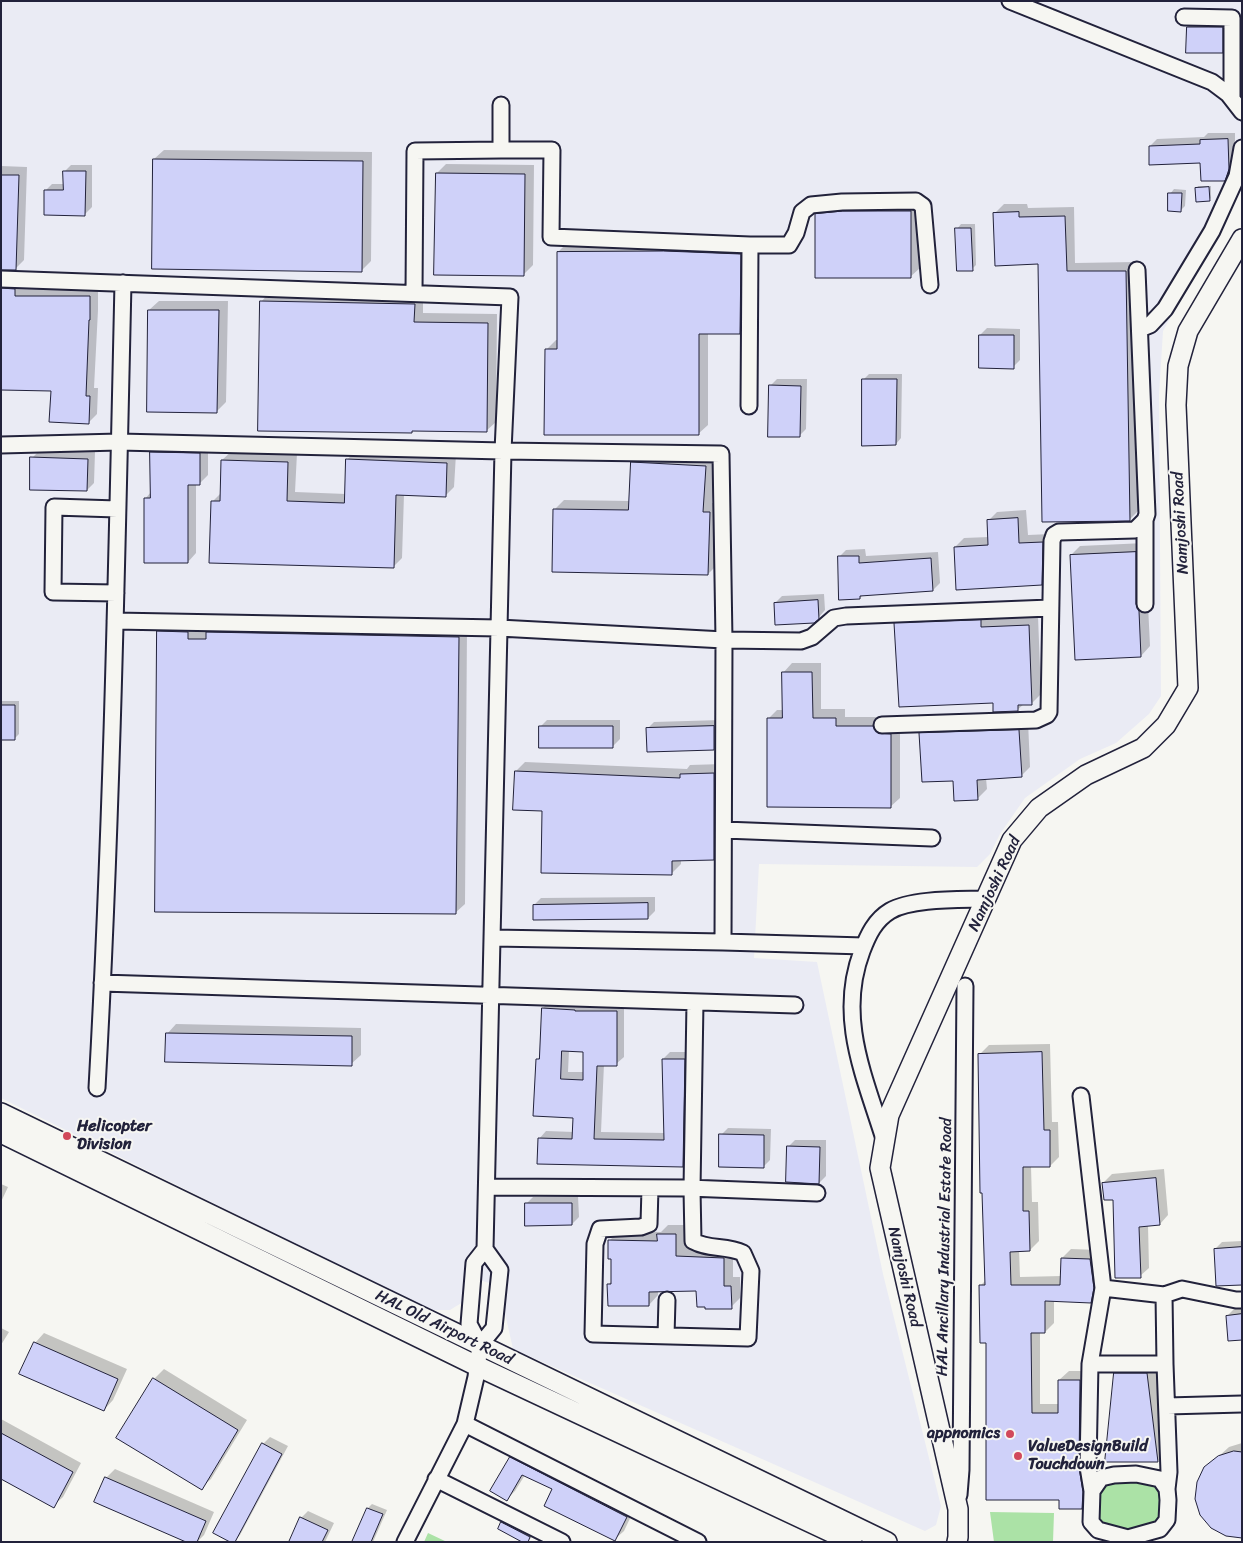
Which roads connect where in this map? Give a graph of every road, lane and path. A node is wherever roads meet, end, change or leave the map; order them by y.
1 (1010, 1) edge
2 (1184, 17) dead end
3 (1232, 98) junction
4 (501, 105) dead end
5 (1242, 112) edge
6 (1242, 148) edge
7 (500, 150) junction
8 (1242, 239) edge
9 (750, 245) junction
10 (1137, 270) dead end
11 (1, 279) edge
12 (123, 283) junction
13 (930, 285) dead end
14 (414, 294) junction
15 (1140, 330) junction
16 (749, 406) dead end
17 (119, 442) junction
18 (1, 445) edge
19 (503, 451) junction
20 (118, 509) junction
21 (1145, 520) junction
22 (116, 593) junction
23 (1146, 604) dead end
24 (1050, 608) junction
25 (115, 621) junction
26 (499, 628) junction
27 (724, 640) junction
28 (882, 725) dead end
29 (724, 830) junction
30 (932, 838) dead end
31 (987, 899) junction
32 (493, 938) junction
33 (723, 942) junction
34 (864, 946) junction
35 (102, 983) junction
36 (965, 986) dead end
37 (492, 996) junction
38 (695, 1002) junction
39 (795, 1005) dead end
40 (97, 1088) dead end
41 (1081, 1096) dead end
42 (1, 1113) edge
43 (1, 1133) edge
44 (884, 1139) junction
45 (487, 1188) junction
46 (650, 1188) junction
47 (692, 1189) junction
48 (817, 1193) dead end
49 (485, 1249) junction
50 (1103, 1288) junction
51 (1164, 1295) junction
52 (667, 1300) dead end
53 (1242, 1300) edge
54 (666, 1336) junction
55 (480, 1345) junction
56 (1090, 1364) junction
57 (1166, 1364) junction
58 (478, 1366) junction
59 (1242, 1404) edge
60 (1167, 1406) junction
61 (465, 1424) junction
62 (436, 1479) junction
63 (1167, 1489) junction
64 (1092, 1492) junction
65 (958, 1509) junction
66 (1128, 1540) edge
67 (405, 1542) edge
68 (562, 1542) edge
69 (698, 1542) edge
70 (852, 1542) edge
71 (887, 1542) edge
72 (957, 1542) edge

1 - 3 street
2 - 3 street
3 - 5 street
4 - 7 street
6 - 15 street
7 - 9 street
7 - 14 street
8 - 31 main road, Namjoshi Road
9 - 13 street
9 - 16 street
10 - 15 street
11 - 12 street
12 - 14 street
12 - 17 street
14 - 19 street
15 - 21 street
17 - 18 street
17 - 19 street
17 - 20 street
19 - 26 street
19 - 27 street
20 - 22 street
20 - 22 street
21 - 23 street
21 - 24 street
22 - 25 street
24 - 27 street
24 - 28 street
25 - 26 street
25 - 35 street
26 - 27 street
26 - 32 street
27 - 29 street
29 - 30 street
29 - 33 street
31 - 34 street
31 - 44 main road, Namjoshi Road
32 - 33 street
32 - 37 street
33 - 34 street
34 - 44 street
35 - 37 street
35 - 40 street
36 - 65 street, HAL Ancillary Industrial Estate Road
37 - 38 street
37 - 45 street
38 - 39 street
38 - 47 street
41 - 50 street
42 - 55 main road, HAL Old Airport Road
43 - 58 main road, HAL Old Airport Road
44 - 65 main road, Namjoshi Road
45 - 46 street
45 - 49 street
46 - 47 street
46 - 54 street
47 - 48 street
47 - 54 street
49 - 55 street
49 - 55 street
50 - 51 street
50 - 56 street
51 - 53 street
51 - 57 street
52 - 54 street
55 - 58 street
55 - 71 main road, HAL Old Airport Road
56 - 57 street
56 - 64 street
57 - 60 street
58 - 61 street
58 - 70 main road, HAL Old Airport Road
59 - 60 street
60 - 63 street
61 - 62 street
61 - 69 street
62 - 67 street
62 - 68 street
63 - 64 street
63 - 66 street
64 - 66 street
65 - 72 main road, Namjoshi Road

